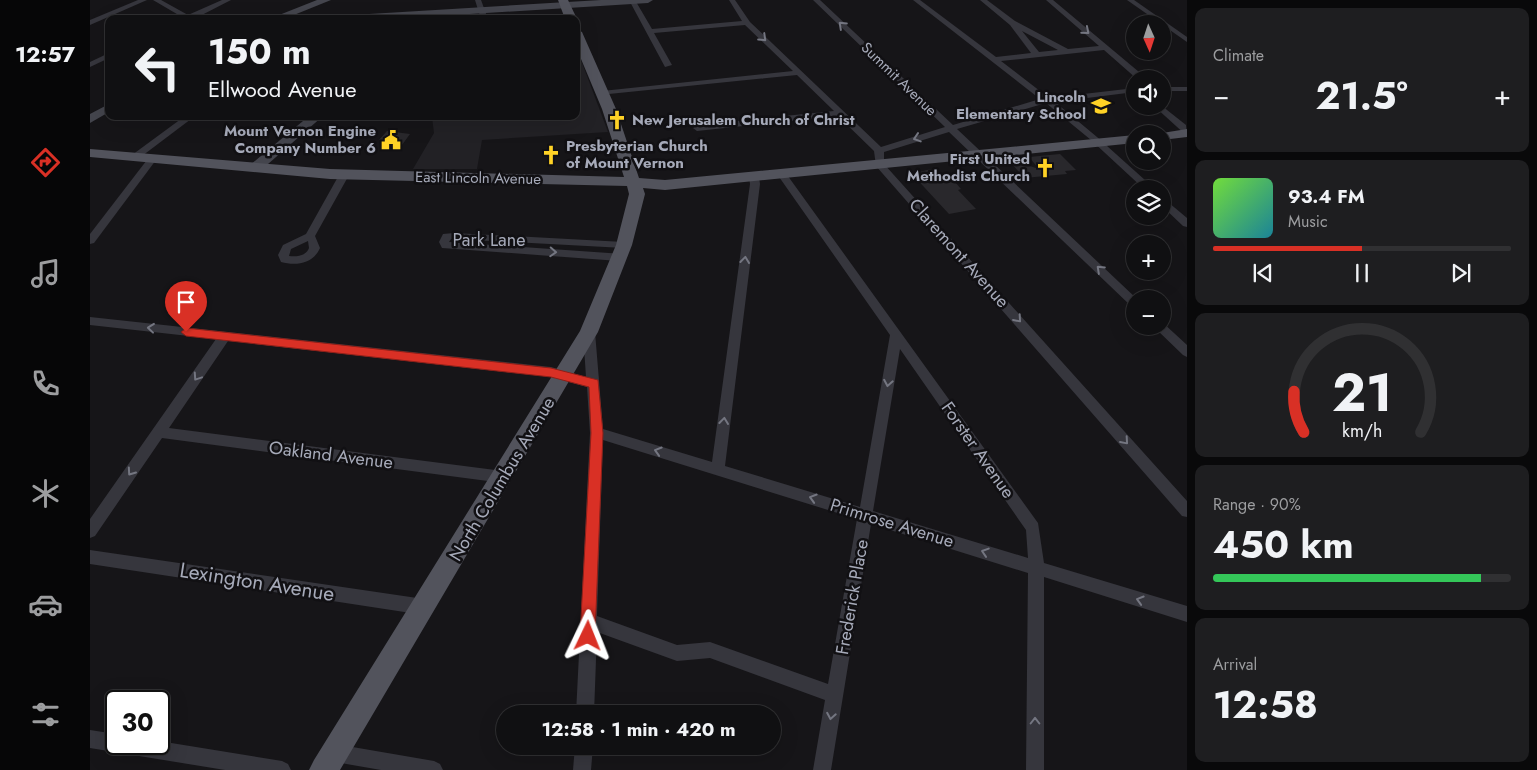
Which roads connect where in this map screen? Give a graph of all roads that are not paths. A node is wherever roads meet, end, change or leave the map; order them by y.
1 (144, 0) edge
2 (156, 0) edge
3 (228, 0) edge
4 (326, 0) edge
5 (478, 0) edge
6 (648, 0) edge
7 (732, 0) edge
8 (816, 0) edge
9 (916, 0) edge
10 (983, 0) edge
11 (1049, 0) edge
12 (1130, 0) edge
13 (633, 1) edge
14 (565, 3) edge
15 (394, 13) edge
16 (382, 14) edge
17 (110, 15) edge
18 (183, 15) edge
19 (195, 15) edge
20 (295, 15) edge
21 (484, 15) edge
22 (570, 15) edge
23 (105, 17) edge
24 (747, 23) junction
25 (1012, 23) junction
26 (90, 24) edge
27 (1187, 30) edge
28 (650, 31) junction
29 (1175, 31) junction
30 (1187, 40) edge
31 (580, 41) edge
32 (1106, 48) junction
33 (1067, 52) junction
34 (1037, 55) junction
35 (105, 57) edge
36 (994, 59) junction
37 (90, 65) edge
38 (668, 65) dead end
39 (1132, 70) edge
40 (798, 73) junction
41 (1171, 89) edge
42 (1187, 89) edge
43 (1126, 91) edge
44 (602, 93) junction
45 (1047, 100) junction
46 (105, 110) edge
47 (839, 113) junction
48 (1169, 115) edge
49 (90, 119) edge
50 (186, 120) edge
51 (300, 120) edge
52 (312, 120) edge
53 (950, 127) junction
54 (697, 128) dead end
55 (1187, 133) edge
56 (1171, 135) edge
57 (1126, 140) edge
58 (1100, 142) junction
59 (90, 152) edge
60 (979, 155) junction
61 (135, 157) junction
62 (879, 157) junction
63 (153, 158) junction
64 (255, 168) junction
65 (782, 174) junction
66 (344, 175) junction
67 (754, 177) junction
68 (1140, 180) edge
69 (634, 182) junction
70 (1171, 209) edge
71 (1187, 224) edge
72 (310, 236) dead end
73 (445, 239) dead end
74 (90, 241) edge
75 (621, 251) junction
76 (1126, 294) edge
77 (90, 322) edge
78 (589, 332) junction
79 (896, 335) junction
80 (1169, 335) edge
81 (225, 336) junction
82 (1187, 352) edge
83 (564, 376) junction
84 (594, 384) junction
85 (159, 432) junction
86 (597, 433) junction
87 (718, 469) junction
88 (503, 477) junction
89 (1187, 511) edge
90 (866, 515) junction
91 (90, 531) edge
92 (90, 557) edge
93 (1036, 568) junction
94 (424, 607) junction
95 (1187, 614) edge
96 (588, 621) junction
97 (835, 695) junction
98 (585, 705) edge
99 (90, 739) edge
100 (105, 742) edge
101 (170, 752) edge
102 (583, 755) edge
103 (329, 762) edge
104 (282, 770) edge
105 (434, 770) edge
106 (582, 770) edge
107 (822, 770) edge
108 (1035, 770) edge

1 - 17 street
2 - 18 street
3 - 19 street
4 - 20 street
5 - 21 street
6 - 13 street
7 - 24 street, Claremont Avenue
53 -> 8 street, Summit Avenue
9 - 36 street
10 - 25 street
11 -> 32 street
12 - 29 street
13 - 14 street
13 - 28 street
14 - 21 street
14 - 22 main road
15 - 16 street
15 - 21 street
23 - 26 street
24 - 28 street
24 -> 40 street, Claremont Avenue
25 - 33 street
25 - 34 street
27 - 29 street
28 - 38 street
29 - 30 street
31 - 44 main road, North Columbus Avenue
32 - 33 street
32 - 39 street
33 - 34 street
34 - 36 street
35 - 37 street
36 - 45 street
40 - 44 street
40 - 47 street, Claremont Avenue
41 - 42 street
43 - 45 street
44 - 69 main road, North Columbus Avenue
45 - 53 street
45 - 58 street
46 - 49 street
47 - 54 street
47 - 62 street, Claremont Avenue
48 - 55 street
50 - 61 street
51 - 64 street
52 - 64 street
53 - 60 street, Summit Avenue
53 -> 62 street
55 - 56 main road
57 - 58 main road, East Lincoln Avenue
58 - 60 main road, East Lincoln Avenue
58 - 68 street
59 - 61 main road, East Lincoln Avenue
60 - 62 main road, East Lincoln Avenue
76 -> 60 street, Summit Avenue
61 - 63 main road, East Lincoln Avenue
62 - 65 main road, East Lincoln Avenue
62 -> 89 street, Claremont Avenue
63 - 64 main road, East Lincoln Avenue
63 - 74 street
64 - 66 main road, East Lincoln Avenue
65 - 67 main road, East Lincoln Avenue
65 - 79 street, Forster Avenue
66 - 69 main road, East Lincoln Avenue
66 - 72 street
67 - 69 main road, East Lincoln Avenue
87 -> 67 street
69 - 75 main road, North Columbus Avenue
70 - 71 street
73 - 75 street, Park Lane
75 - 78 main road, North Columbus Avenue
81 -> 77 street
78 - 83 main road, North Columbus Avenue
78 - 84 street
79 -> 90 street, Frederick Place
79 - 93 street, Forster Avenue
80 - 82 street
81 - 83 street
81 -> 85 street
83 - 84 street
83 - 88 main road, North Columbus Avenue
84 - 86 street
85 - 88 street, Oakland Avenue
85 -> 91 street
87 -> 86 street, Primrose Avenue
86 - 96 street
90 -> 87 street, Primrose Avenue
88 - 94 main road, North Columbus Avenue
93 -> 90 street, Primrose Avenue
90 - 97 street, Frederick Place
92 - 94 street, Lexington Avenue
95 -> 93 street, Primrose Avenue
108 -> 93 street, Forster Avenue
94 - 103 main road, North Columbus Avenue
96 - 97 street
96 - 98 street
97 -> 107 street, Frederick Place
99 - 100 street
101 - 104 street
102 - 106 street
103 - 105 street

